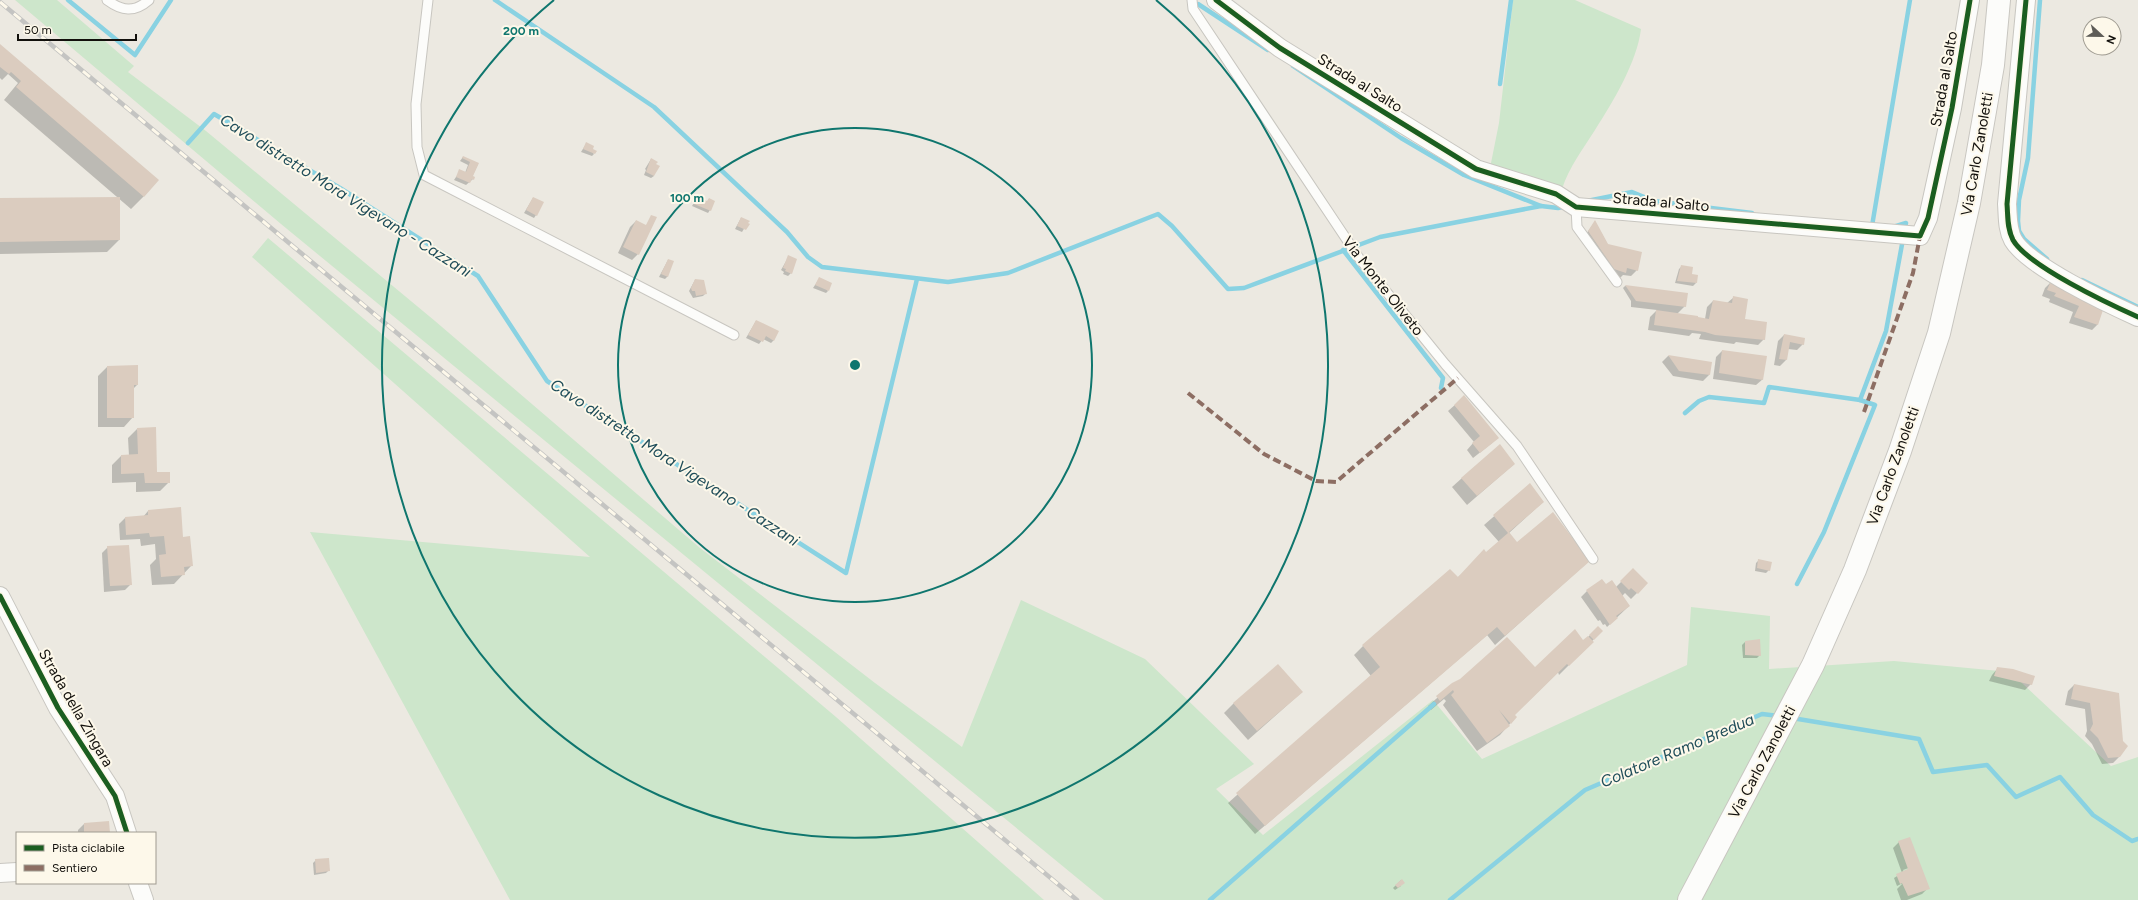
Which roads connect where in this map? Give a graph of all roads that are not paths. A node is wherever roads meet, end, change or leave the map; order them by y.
1 (107, 0) edge
2 (149, 0) edge
3 (428, 0) edge
4 (1192, 0) edge
5 (1216, 0) edge
6 (1970, 0) edge
7 (1999, 0) edge
8 (2026, 0) edge
9 (1572, 204) junction
10 (1617, 282) dead end
11 (2138, 317) edge
12 (734, 335) dead end
13 (1593, 559) dead end
14 (0, 596) edge
15 (128, 832) edge
16 (16, 872) edge
17 (0, 873) edge
18 (138, 884) edge
19 (144, 900) edge
20 (1689, 900) edge

1 - 2 lane
3 - 12 lane
4 - 13 lane, Via Monte Oliveto
5 - 9 street, Strada al Salto
6 - 9 street, Strada al Salto
7 - 20 main road, Via Carlo Zanoletti
8 - 11 street
9 - 10 lane
14 - 15 street, Strada della Zingara
16 - 17 street
18 - 19 street

